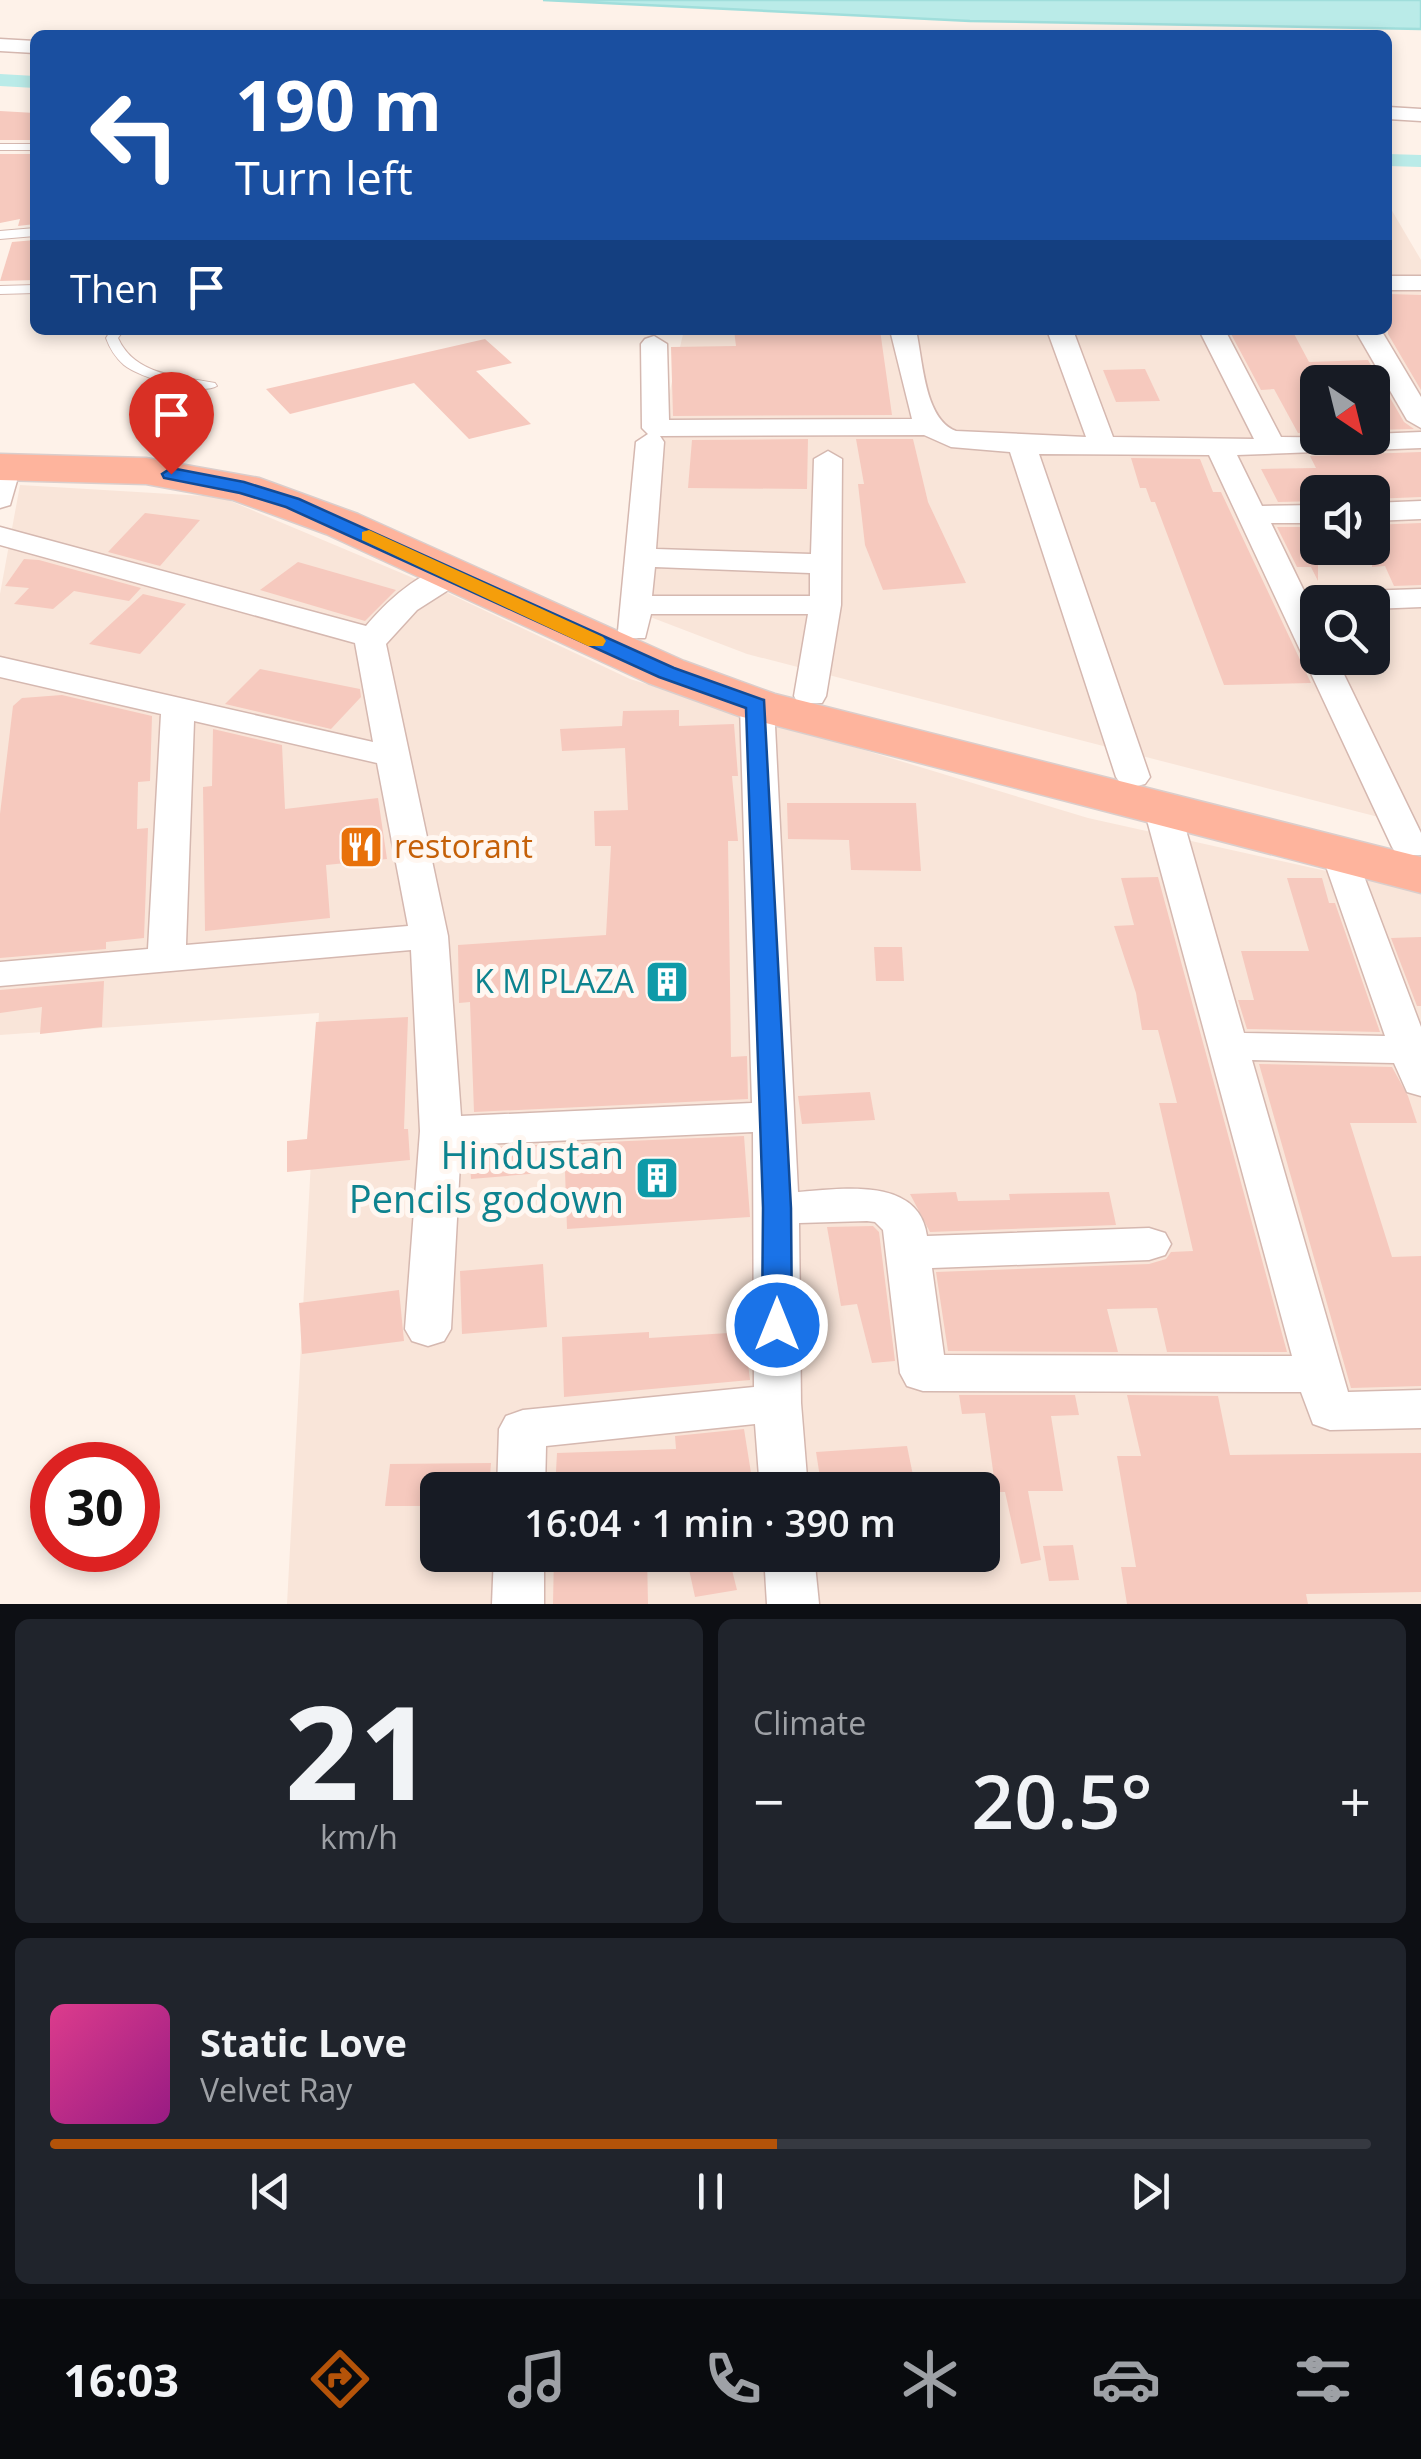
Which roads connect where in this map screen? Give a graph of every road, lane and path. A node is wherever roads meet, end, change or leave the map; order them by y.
1 (0, 45) edge
2 (30, 47) edge
3 (1392, 113) edge
4 (1421, 115) edge
5 (0, 147) edge
6 (30, 147) edge
7 (30, 233) edge
8 (0, 236) edge
9 (1392, 282) edge
10 (1421, 283) edge
11 (30, 289) edge
12 (0, 290) edge
13 (114, 335) edge
14 (904, 335) edge
15 (1062, 335) edge
16 (1215, 335) edge
17 (1371, 335) edge
18 (654, 344) dead end
19 (210, 386) dead end
20 (1421, 420) edge
21 (931, 427) junction
22 (1421, 440) edge
23 (650, 442) dead end
24 (1102, 444) junction
25 (1022, 446) junction
26 (1218, 447) junction
27 (1272, 447) junction
28 (828, 459) dead end
29 (2, 471) edge
30 (1421, 510) edge
31 (1390, 511) edge
32 (1300, 514) edge
33 (1250, 515) junction
34 (0, 536) edge
35 (642, 558) junction
36 (827, 564) junction
37 (454, 574) junction
38 (1421, 598) edge
39 (1294, 603) junction
40 (825, 605) junction
41 (1300, 615) edge
42 (637, 618) junction
43 (374, 638) junction
44 (0, 667) edge
45 (1329, 675) edge
46 (810, 696) junction
47 (757, 705) junction
48 (178, 709) junction
49 (391, 756) junction
50 (1147, 793) junction
51 (1340, 855) junction
52 (1417, 857) edge
53 (429, 936) junction
54 (167, 956) junction
55 (0, 974) edge
56 (1228, 1046) junction
57 (1417, 1061) edge
58 (770, 1117) junction
59 (441, 1130) junction
60 (777, 1208) junction
61 (1149, 1244) dead end
62 (905, 1252) junction
63 (428, 1329) dead end
64 (1320, 1374) junction
65 (777, 1403) junction
66 (1421, 1409) edge
67 (522, 1472) edge
68 (783, 1472) edge
69 (519, 1572) edge
70 (790, 1572) edge
71 (518, 1604) edge
72 (793, 1604) edge

1 - 2 street
3 - 4 street
5 - 6 lane
7 - 8 lane
9 - 10 street
11 - 12 lane
13 - 19 lane
14 - 21 street
15 - 24 street
16 - 27 street
17 - 20 street
18 - 21 street
21 - 25 street
22 - 27 street
23 - 35 street
24 - 25 street
24 - 26 street
25 - 50 street
26 - 27 street
26 - 33 street
28 - 36 street
29 - 37 highway
29 - 42 highway
30 - 31 street
32 - 33 street
33 - 39 street
34 - 43 street
35 - 36 street
35 - 42 street
36 - 40 street
37 - 43 street
37 - 47 highway
38 - 39 street
39 - 41 street
40 - 42 street
40 - 46 street
42 - 46 highway
43 - 49 street
44 - 48 street
45 - 52 street
46 - 50 highway
47 - 50 highway
47 - 58 street
48 - 49 street
48 - 54 street
49 - 53 street
50 - 51 highway
50 - 52 highway
50 - 56 street
51 - 52 highway
51 - 57 street
53 - 54 street
53 - 59 street
54 - 55 street
56 - 57 street
56 - 64 street
58 - 59 street
58 - 60 street
59 - 63 street
60 - 62 street
60 - 65 street
61 - 62 street
62 - 64 street
64 - 66 street
65 - 67 street
65 - 68 street
69 - 71 street
70 - 72 street

